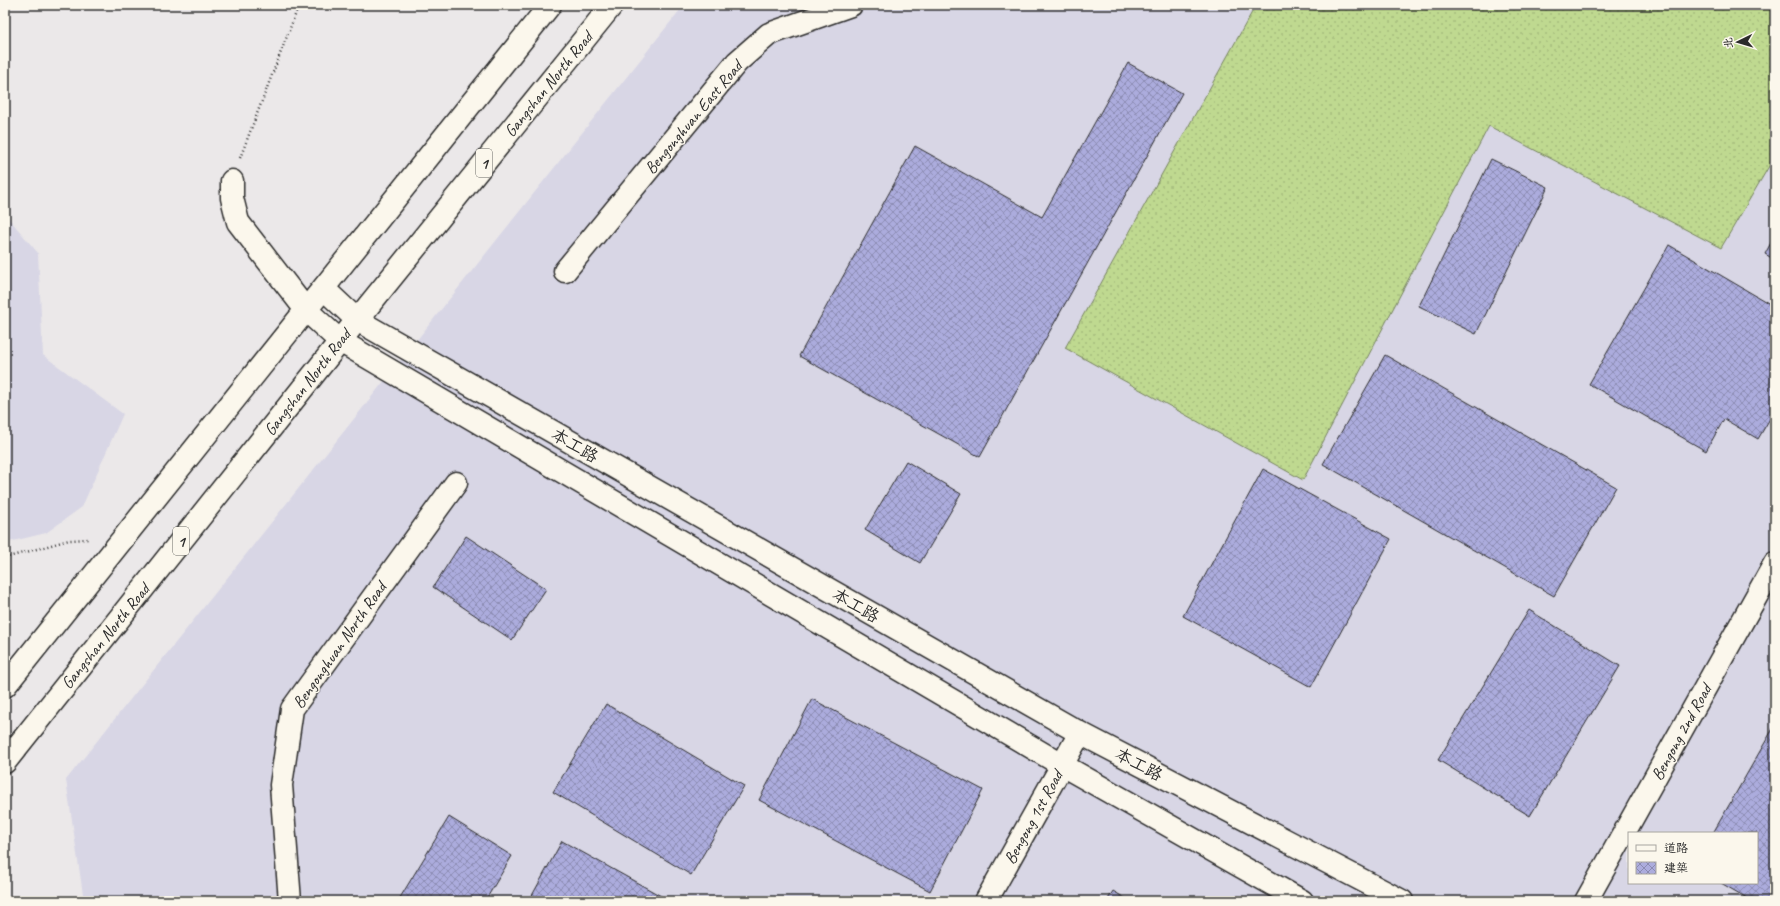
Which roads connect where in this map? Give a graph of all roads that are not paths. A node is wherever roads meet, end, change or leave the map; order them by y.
1 (550, 5) edge
2 (612, 5) edge
3 (851, 5) edge
4 (232, 181) road end
5 (565, 271) dead end
6 (324, 289) junction
7 (306, 310) junction
8 (356, 320) junction
9 (340, 341) junction
10 (456, 483) dead end
11 (1775, 563) edge
12 (5, 686) edge
13 (1080, 733) junction
14 (5, 762) edge
15 (1062, 765) junction
16 (290, 901) edge
17 (986, 901) edge
18 (1302, 901) edge
19 (1402, 901) edge
20 (1586, 901) edge

1 - 6 street
2 - 8 street, Gangshan North Road / 1
3 - 5 street, Bengonghuan East Road
4 - 7 street, 本工路
6 - 7 street
6 - 8 street, 本工路
7 - 9 street, 本工路
7 - 12 street
8 - 9 street, Gangshan North Road / 1
8 - 13 street, 本工路
9 - 14 street, Gangshan North Road / 1
9 - 15 street, 本工路
10 - 16 street, Bengonghuan North Road
11 - 20 street, Bengong 2nd Road
13 - 15 street, Bengong 1st Road
13 - 19 street, 本工路
15 - 17 street, Bengong 1st Road
15 - 18 street, 本工路

